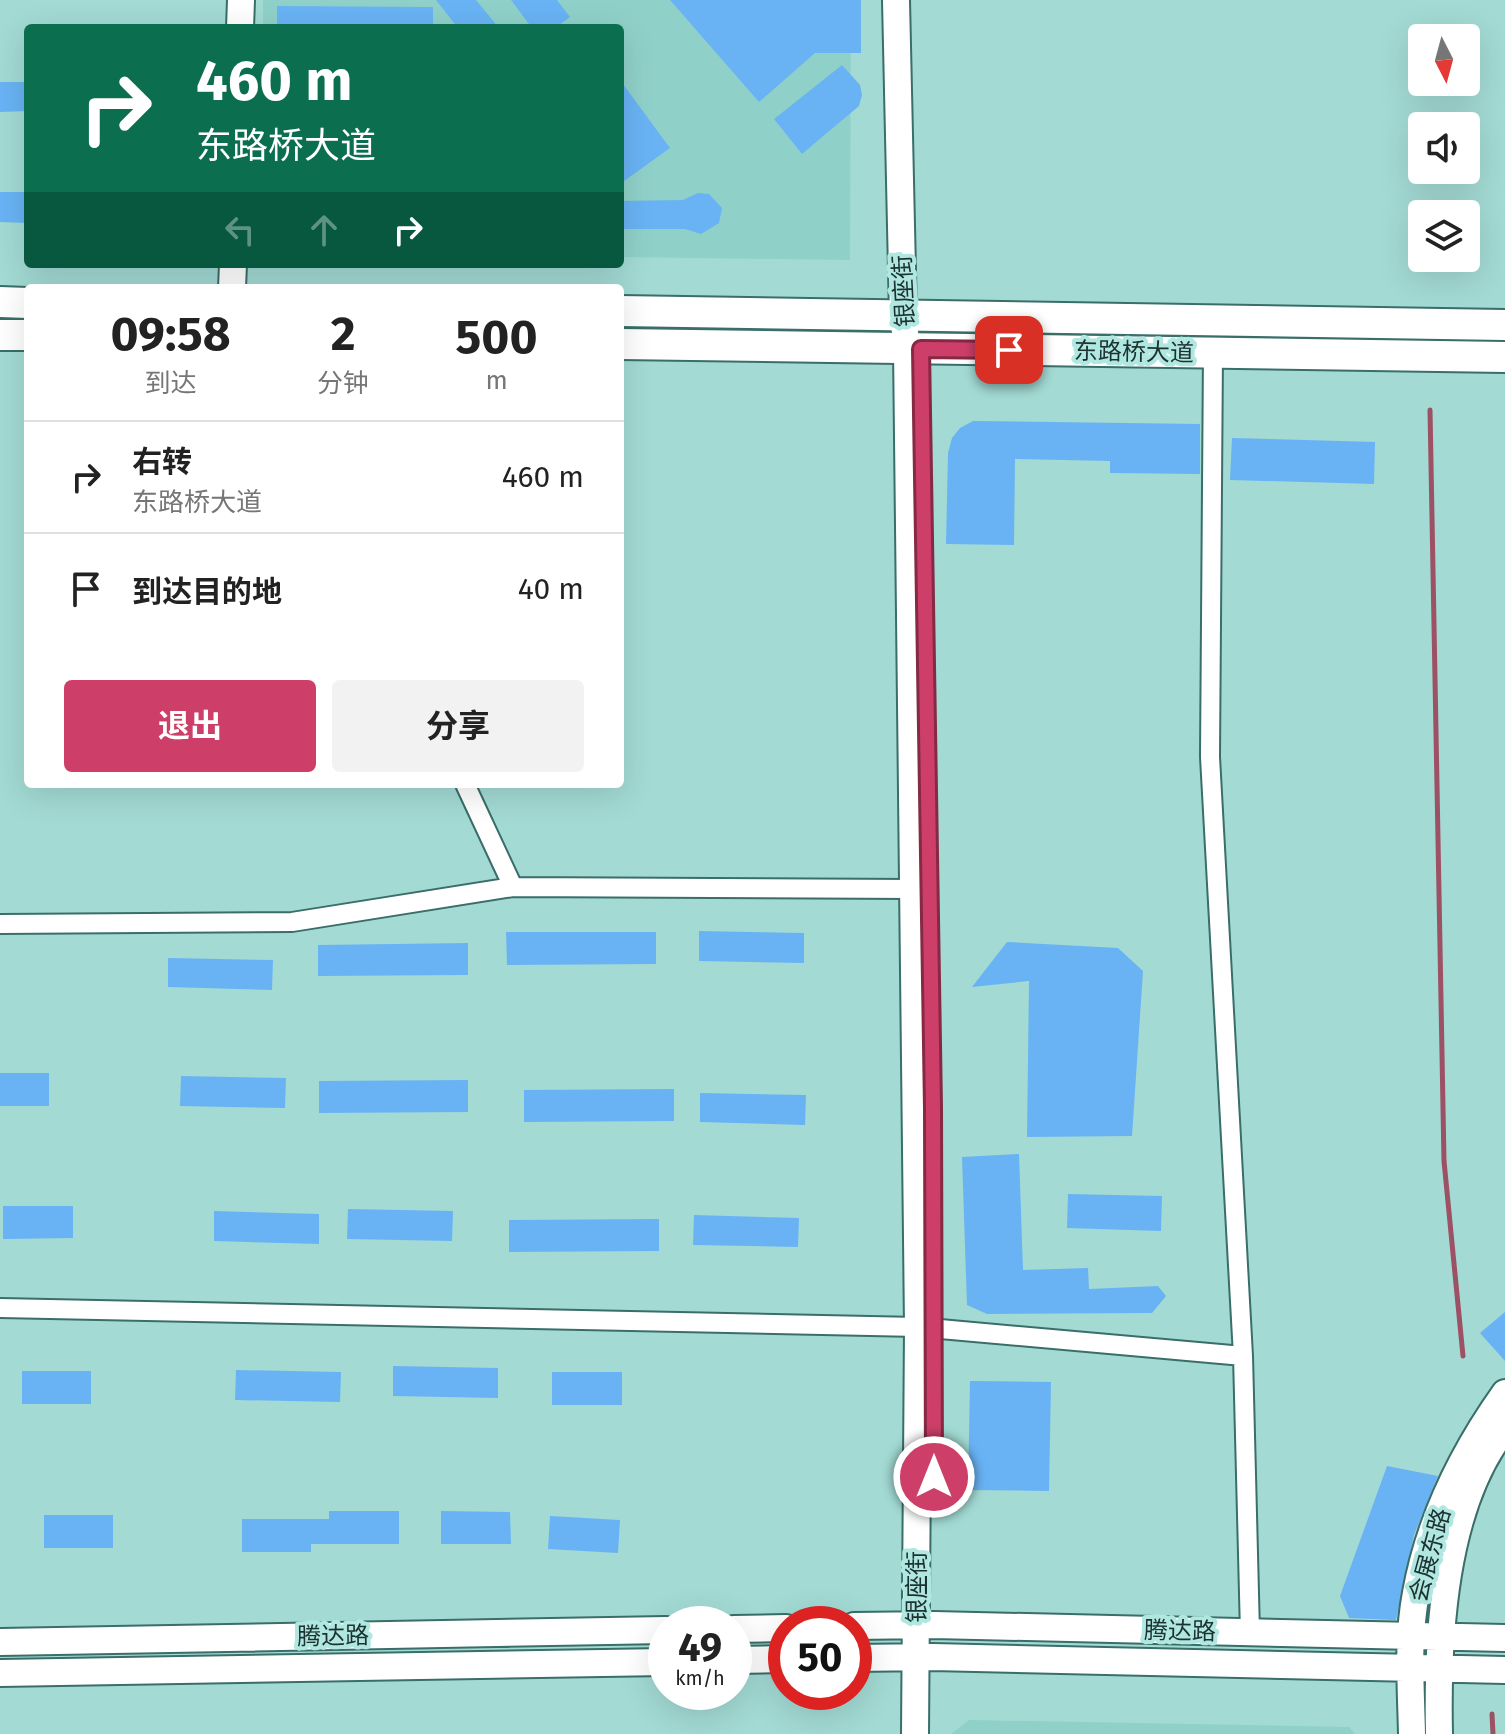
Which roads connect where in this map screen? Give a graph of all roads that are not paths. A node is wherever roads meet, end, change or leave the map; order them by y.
1 (241, 0) edge
2 (896, 0) edge
3 (912, 0) edge
4 (240, 24) edge
5 (0, 302) edge
6 (24, 303) edge
7 (624, 311) edge
8 (912, 316) junction
9 (1505, 325) edge
10 (0, 335) edge
11 (24, 335) edge
12 (624, 344) edge
13 (914, 349) junction
14 (1213, 353) junction
15 (1505, 357) edge
16 (467, 788) edge
17 (513, 887) junction
18 (914, 889) junction
19 (0, 924) edge
20 (0, 1308) edge
21 (927, 1328) junction
22 (1243, 1356) junction
23 (1505, 1393) edge
24 (1505, 1428) edge
25 (925, 1625) junction
26 (872, 1626) edge
27 (648, 1630) edge
28 (1250, 1633) junction
29 (1411, 1637) junction
30 (1441, 1637) junction
31 (1505, 1638) edge
32 (0, 1642) edge
33 (924, 1657) junction
34 (872, 1658) edge
35 (648, 1662) edge
36 (1411, 1669) junction
37 (1438, 1669) junction
38 (1505, 1670) edge
39 (0, 1673) edge
40 (915, 1734) edge
41 (932, 1734) edge
42 (1412, 1734) edge
43 (1439, 1734) edge

1 - 4 main road
2 - 8 main road, 银座街
3 - 8 main road
5 - 6 main road
7 - 8 main road, 东路桥大道
8 - 9 main road, 东路桥大道
8 - 13 main road, 银座街
10 - 11 main road
12 - 13 main road, 东路桥大道
13 - 14 main road, 东路桥大道
13 - 18 main road, 银座街
13 - 21 main road
14 - 15 main road, 东路桥大道
14 - 22 street
16 - 17 street
17 - 18 street
17 - 19 street
18 - 21 main road, 银座街
20 - 21 street
21 - 22 street
21 - 25 main road, 银座街
22 - 28 street
23 - 29 main road, 会展东路
24 - 30 main road, 会展东路
25 - 26 main road, 腾达路
25 - 28 main road, 腾达路
25 - 33 main road, 银座街
27 - 32 main road, 腾达路
28 - 29 main road, 腾达路
29 - 30 main road, 腾达路
29 - 36 main road, 会展东路
30 - 31 main road, 腾达路
30 - 37 main road, 会展东路
33 - 34 main road, 腾达路
33 - 36 main road, 腾达路
33 - 40 main road, 银座街
33 - 41 main road
35 - 39 main road, 腾达路
36 - 37 main road, 腾达路
36 - 42 main road, 会展东路
37 - 38 main road, 腾达路
37 - 43 main road, 会展东路

